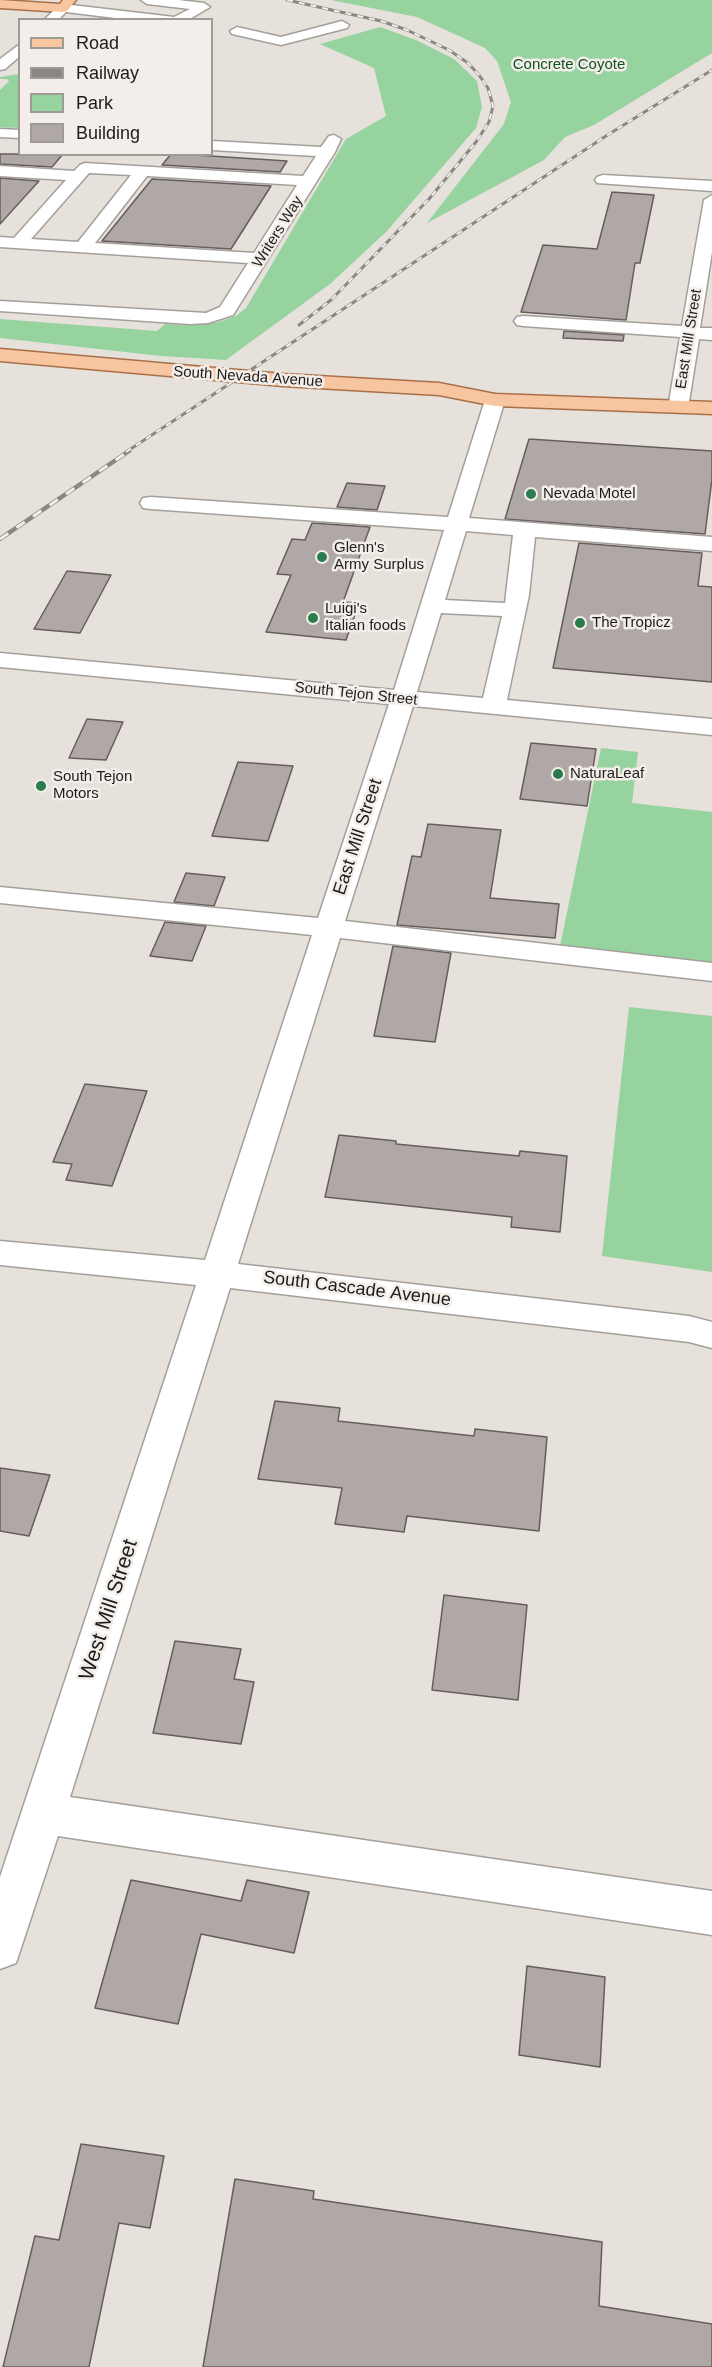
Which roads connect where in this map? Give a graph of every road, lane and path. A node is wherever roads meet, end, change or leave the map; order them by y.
1 (147, 0) edge
2 (0, 4) edge
3 (67, 4) edge
4 (52, 18) edge
5 (158, 18) edge
6 (182, 18) edge
7 (342, 25) dead end
8 (220, 32) dead end
9 (18, 50) edge
10 (0, 67) edge
11 (18, 70) edge
12 (0, 133) edge
13 (18, 134) edge
14 (213, 145) edge
15 (123, 156) edge
16 (2, 166) edge
17 (111, 169) junction
18 (143, 171) junction
19 (78, 176) junction
20 (603, 180) dead end
21 (309, 181) junction
22 (712, 186) edge
23 (712, 200) edge
24 (0, 242) edge
25 (18, 243) junction
26 (83, 247) junction
27 (261, 259) junction
28 (706, 275) edge
29 (0, 306) edge
30 (523, 321) dead end
31 (690, 332) junction
32 (712, 334) edge
33 (0, 355) edge
34 (0, 369) edge
35 (495, 400) junction
36 (678, 408) junction
37 (712, 408) edge
38 (151, 503) dead end
39 (458, 524) junction
40 (525, 529) junction
41 (712, 544) edge
42 (433, 606) junction
43 (514, 610) junction
44 (0, 660) edge
45 (403, 699) junction
46 (493, 707) junction
47 (712, 727) edge
48 (0, 895) edge
49 (328, 928) junction
50 (712, 972) edge
51 (0, 1252) edge
52 (218, 1273) junction
53 (712, 1335) edge
54 (43, 1813) junction
55 (712, 1913) edge
56 (0, 1947) edge

1 - 6 street
2 - 3 main road
3 - 4 street
3 - 5 street
7 - 8 street
9 - 10 street
10 - 11 street
12 - 13 street
14 - 21 street, Writers Way
15 - 17 street
16 - 19 street
17 - 18 street
17 - 19 street
18 - 21 street
18 - 26 street
19 - 25 street
20 - 22 street
21 - 27 street, Writers Way
23 - 28 street, East Mill Street
24 - 25 street
25 - 26 street
26 - 27 street
27 - 29 street, Writers Way
28 - 31 street, East Mill Street
30 - 31 street
31 - 32 street
31 - 36 street, East Mill Street
33 - 35 main road, South Nevada Avenue
34 - 35 main road, South Nevada Avenue
35 - 36 main road, South Nevada Avenue
35 - 39 street, East Mill Street
36 - 37 main road, South Nevada Avenue
38 - 39 street
39 - 40 street
39 - 42 street, East Mill Street
40 - 41 street
40 - 43 street
42 - 43 street
42 - 45 street, East Mill Street
43 - 46 street
44 - 45 street, South Tejon Street
45 - 46 street, South Tejon Street
45 - 49 street, East Mill Street
46 - 47 street, South Tejon Street
48 - 49 street
49 - 50 street
49 - 52 street, East Mill Street
51 - 52 street, South Cascade Avenue
52 - 53 street, South Cascade Avenue
52 - 54 street, West Mill Street
54 - 55 street
54 - 56 street, West Mill Street

